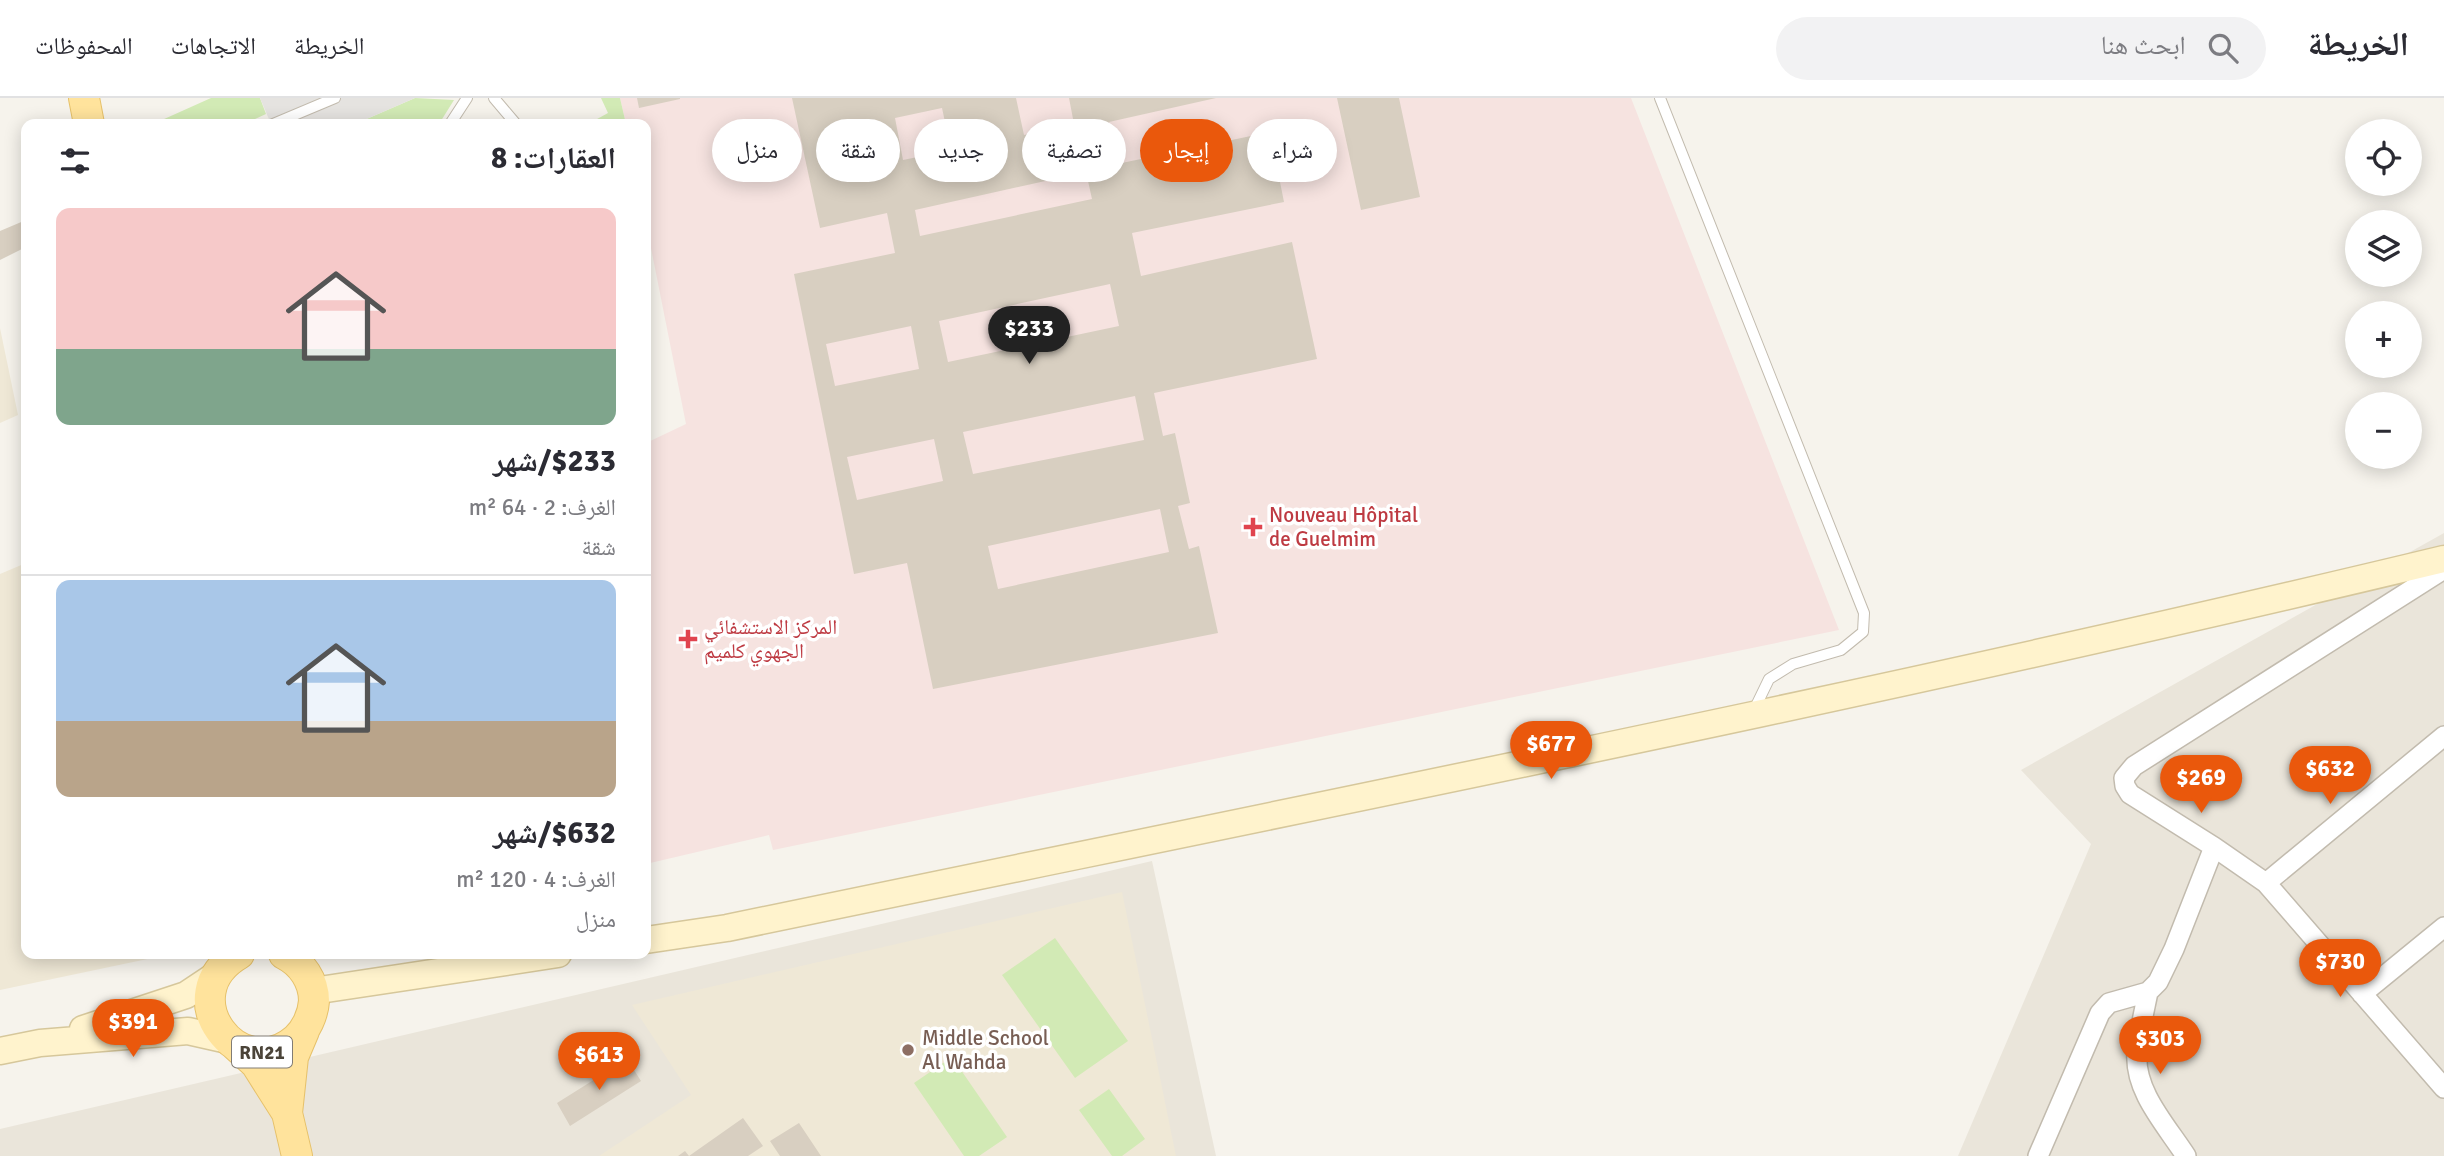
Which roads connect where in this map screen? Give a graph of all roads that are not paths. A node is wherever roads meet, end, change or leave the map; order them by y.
1 (84, 98) edge
2 (335, 98) edge
3 (467, 98) edge
4 (494, 98) edge
5 (1660, 98) edge
6 (88, 119) edge
7 (285, 119) edge
8 (453, 119) edge
9 (512, 119) edge
10 (2444, 559) edge
11 (2444, 569) edge
12 (1752, 715) junction
13 (2444, 736) edge
14 (2214, 846) junction
15 (2266, 883) junction
16 (2444, 927) edge
17 (651, 939) edge
18 (291, 959) edge
19 (525, 959) edge
20 (226, 962) edge
21 (313, 991) junction
22 (2148, 992) junction
23 (2362, 994) junction
24 (303, 1031) junction
25 (231, 1042) junction
26 (40, 1043) junction
27 (0, 1051) edge
28 (2444, 1088) edge
29 (287, 1112) junction
30 (297, 1156) edge
31 (2038, 1156) edge
32 (2186, 1156) edge

1 - 6 main road
2 - 7 lane
3 - 8 lane
4 - 9 lane
5 - 12 lane
10 - 12 street
11 - 14 street
12 - 17 street
13 - 15 street
14 - 15 street
14 - 22 street
15 - 23 street
16 - 23 street
18 - 21 main road
19 - 21 street
20 - 25 main road, RN21
20 - 26 street
21 - 24 main road, RN21
22 - 31 street
22 - 32 street
23 - 28 street
24 - 25 main road, RN21
24 - 29 main road, RN21
25 - 26 street
25 - 29 main road, RN21
26 - 27 street
29 - 30 main road, RN21

